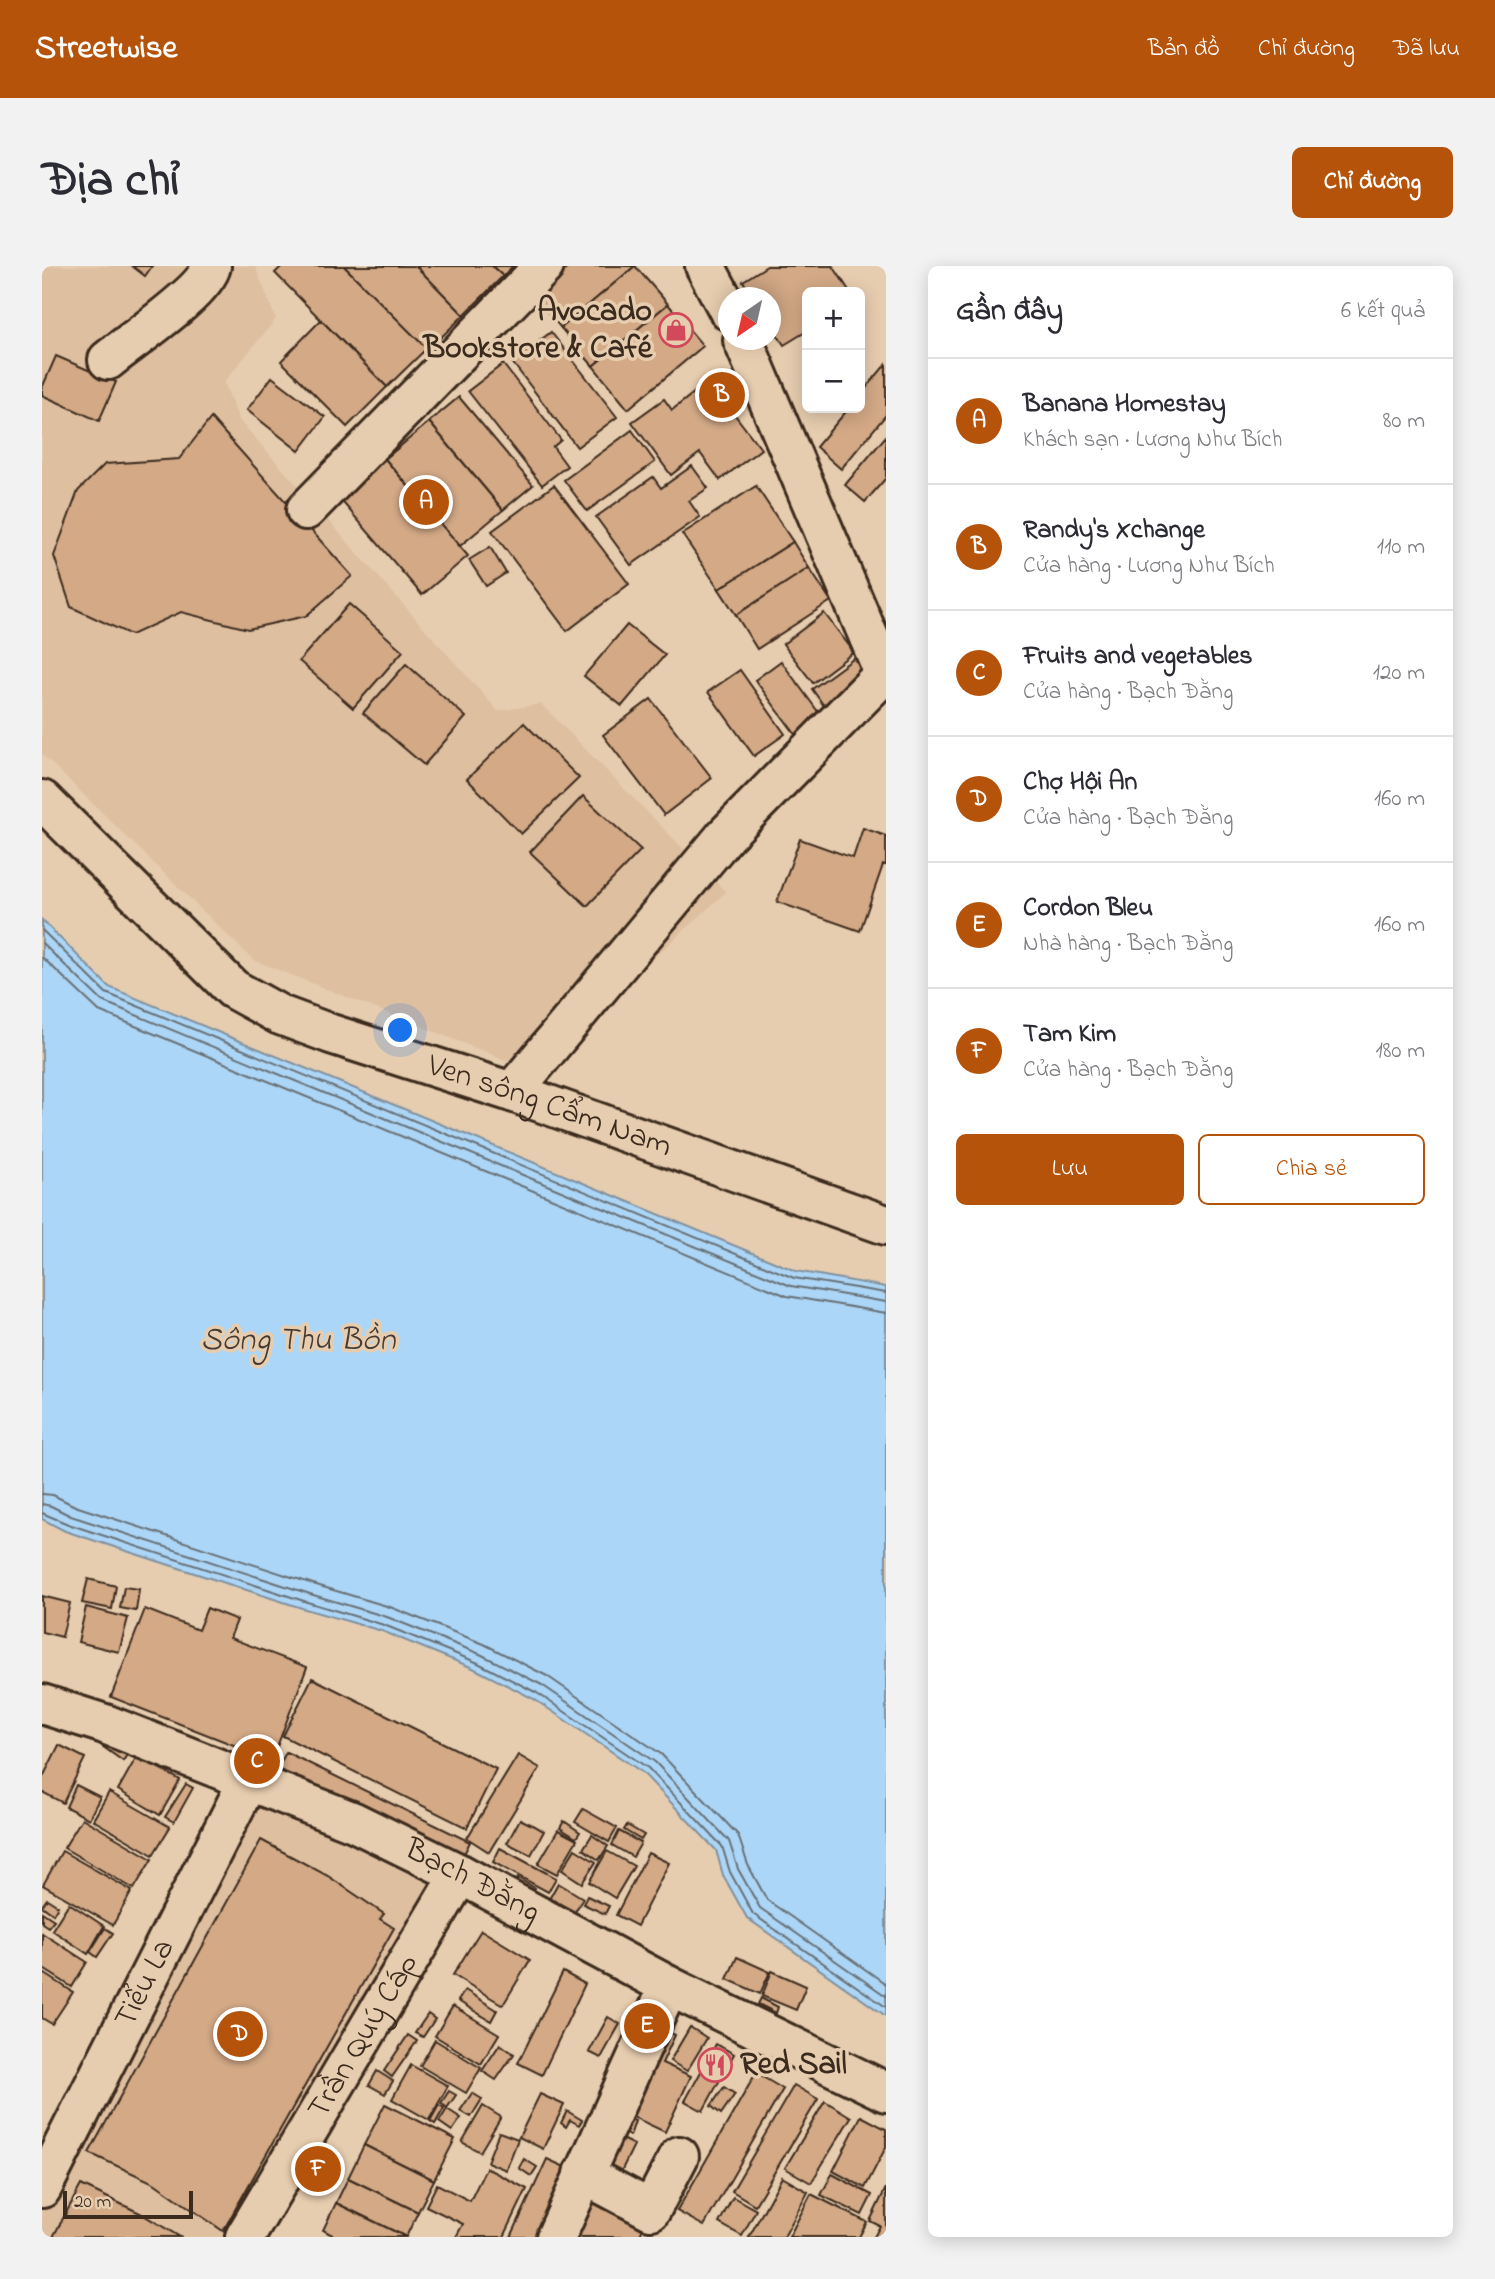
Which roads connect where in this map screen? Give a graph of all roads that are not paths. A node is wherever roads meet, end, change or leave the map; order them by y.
1 (211, 266) edge
2 (544, 266) edge
3 (705, 266) edge
4 (718, 290) edge
5 (747, 350) edge
6 (108, 360) dead end
7 (306, 510) dead end
8 (886, 669) edge
9 (42, 800) edge
10 (512, 1092) junction
11 (886, 1224) edge
12 (42, 1704) edge
13 (249, 1779) junction
14 (460, 1874) junction
15 (669, 1986) junction
16 (886, 2092) edge
17 (678, 2156) dead end
18 (583, 2174) junction
19 (42, 2188) edge
20 (245, 2237) edge
21 (556, 2237) edge

1 - 6 street
2 - 7 street
3 - 4 street
5 - 8 street
8 - 10 street
9 - 10 street, Ven sông Cẩm Nam
10 - 11 street, Ven sông Cẩm Nam
12 - 13 street, Bạch Đằng
13 - 14 street, Bạch Đằng
13 - 19 street, Tiểu La
14 - 15 street, Bạch Đằng
14 - 20 street, Trần Quý Cáp
15 - 16 street, Bạch Đằng
15 - 18 street
17 - 18 street
18 - 21 street

